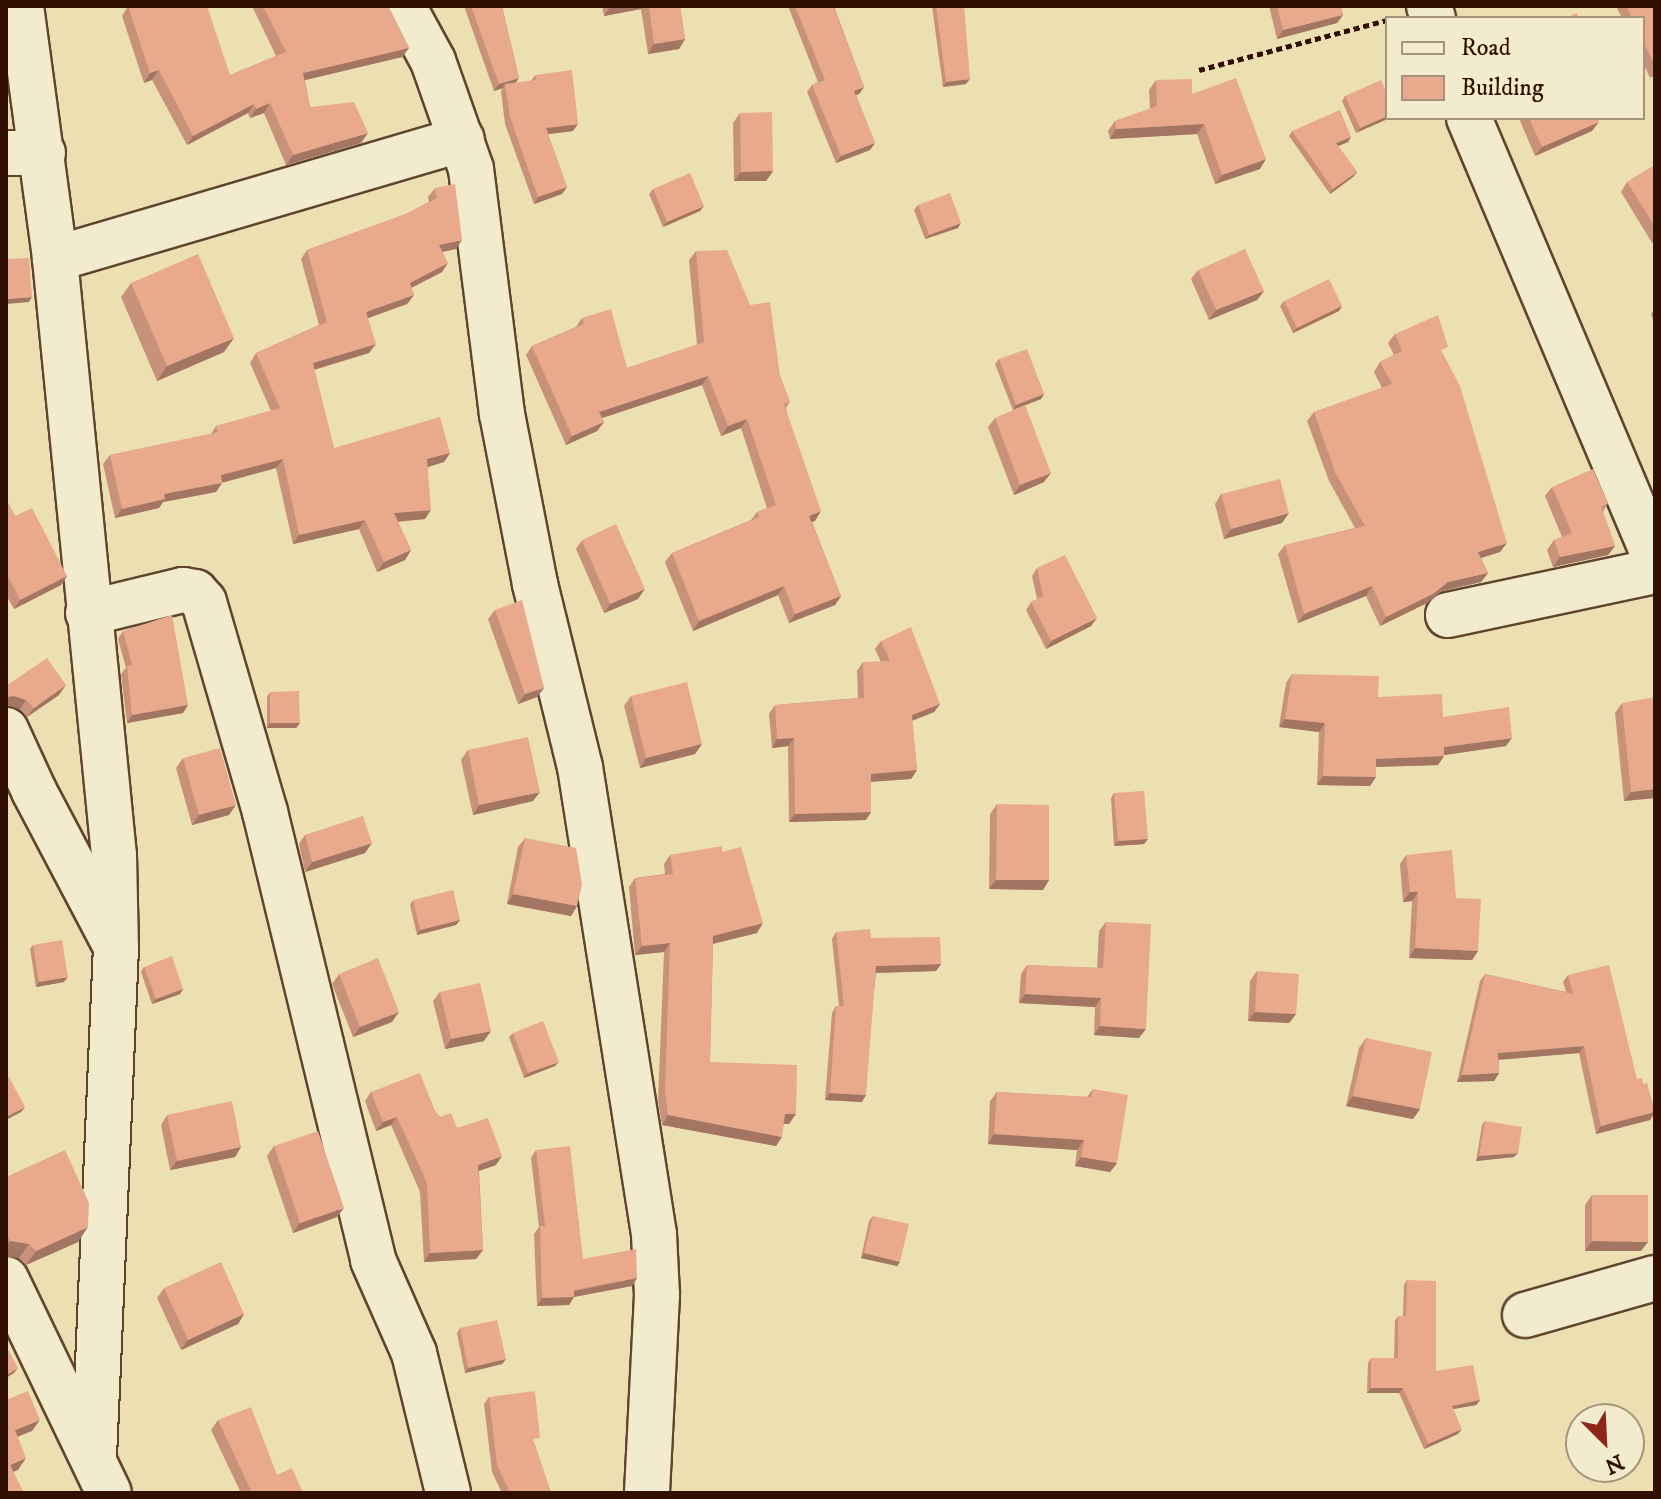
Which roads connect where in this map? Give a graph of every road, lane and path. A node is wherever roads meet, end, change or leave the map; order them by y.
1 (21, 6) edge
2 (403, 6) edge
3 (1385, 21) edge
4 (1199, 70) dead end
5 (1470, 120) edge
6 (462, 139) junction
7 (24, 153) edge
8 (55, 259) junction
9 (1655, 559) edge
10 (1655, 571) edge
11 (88, 613) junction
12 (1448, 615) dead end
13 (6, 730) edge
14 (116, 947) junction
15 (1655, 1278) edge
16 (6, 1279) edge
17 (1525, 1315) dead end
18 (101, 1475) edge
19 (448, 1493) edge
20 (647, 1493) edge

1 - 7 street
2 - 6 street
3 - 4 path
5 - 9 street
6 - 8 street
6 - 20 street
7 - 8 street
8 - 11 street
10 - 12 street
11 - 14 street
11 - 19 street
13 - 14 street
14 - 18 street
15 - 17 street
16 - 18 street

